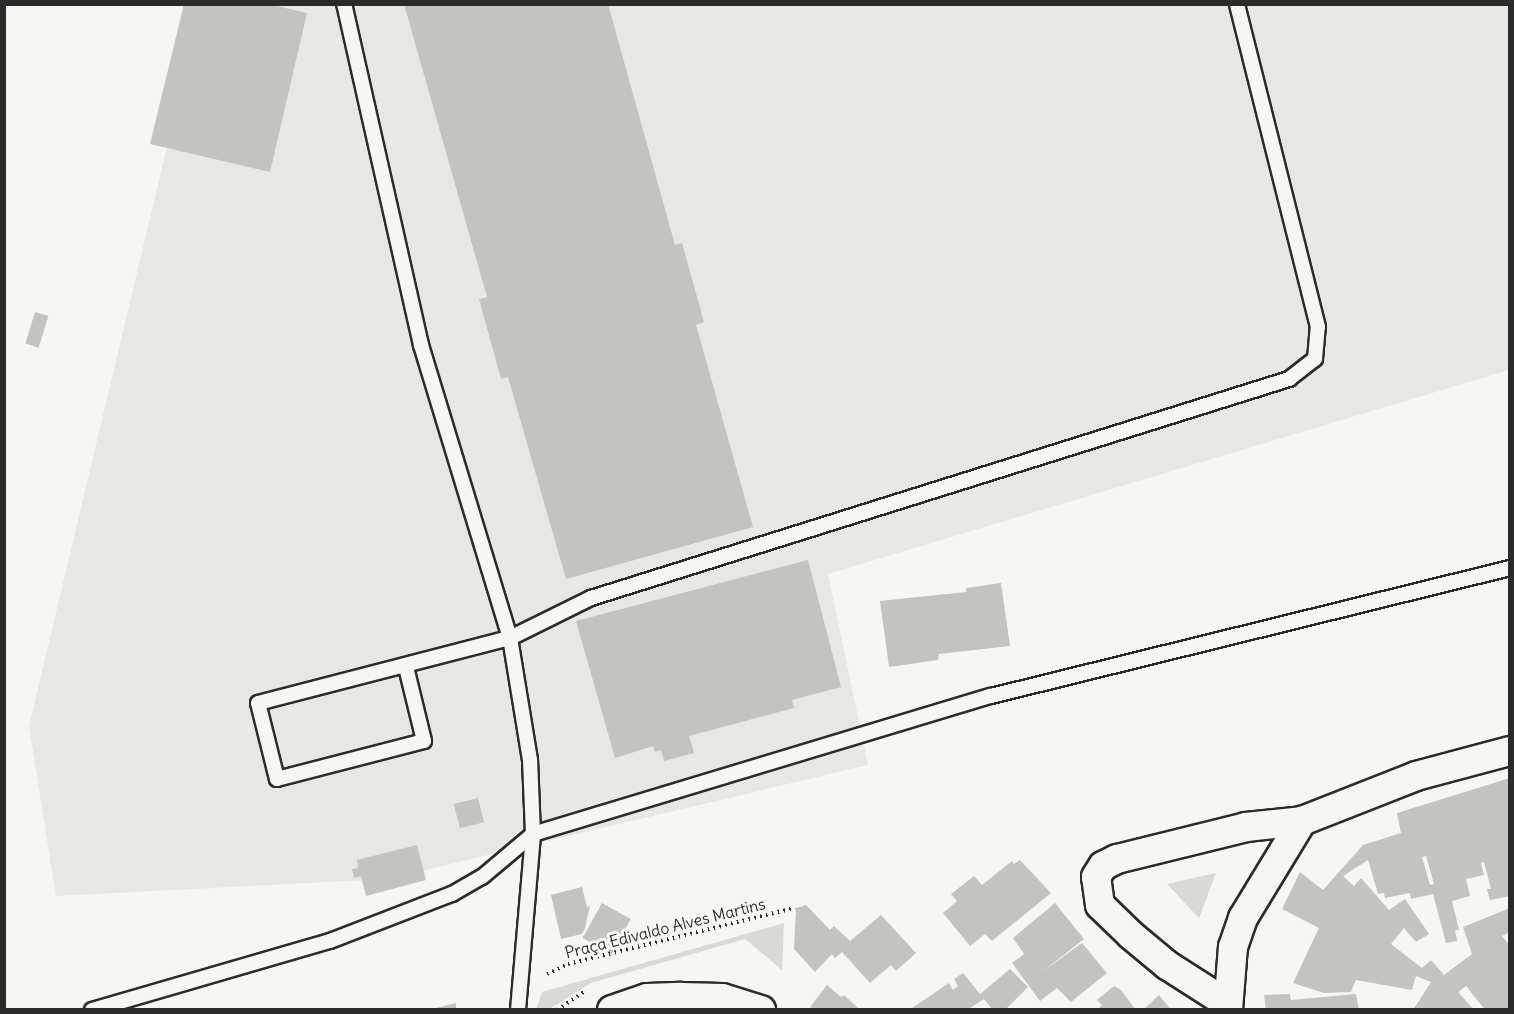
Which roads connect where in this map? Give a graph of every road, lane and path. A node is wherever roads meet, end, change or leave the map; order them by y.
1 (344, 4) edge
2 (1237, 4) edge
3 (1509, 568) edge
4 (510, 638) junction
5 (406, 667) junction
6 (1509, 751) edge
7 (1302, 821) junction
8 (532, 834) junction
9 (795, 908) dead end
10 (545, 975) dead end
11 (1228, 1007) edge
12 (92, 1010) edge
13 (518, 1010) edge
14 (612, 1010) edge
15 (761, 1010) edge

1 - 4 lane
2 - 4 lane
3 - 8 lane
4 - 5 lane
4 - 8 lane
5 - 5 lane
6 - 7 street
7 - 11 street
7 - 11 street
8 - 12 lane
8 - 13 lane
9 - 10 path, Praça Edivaldo Alves Martins
14 - 15 street

